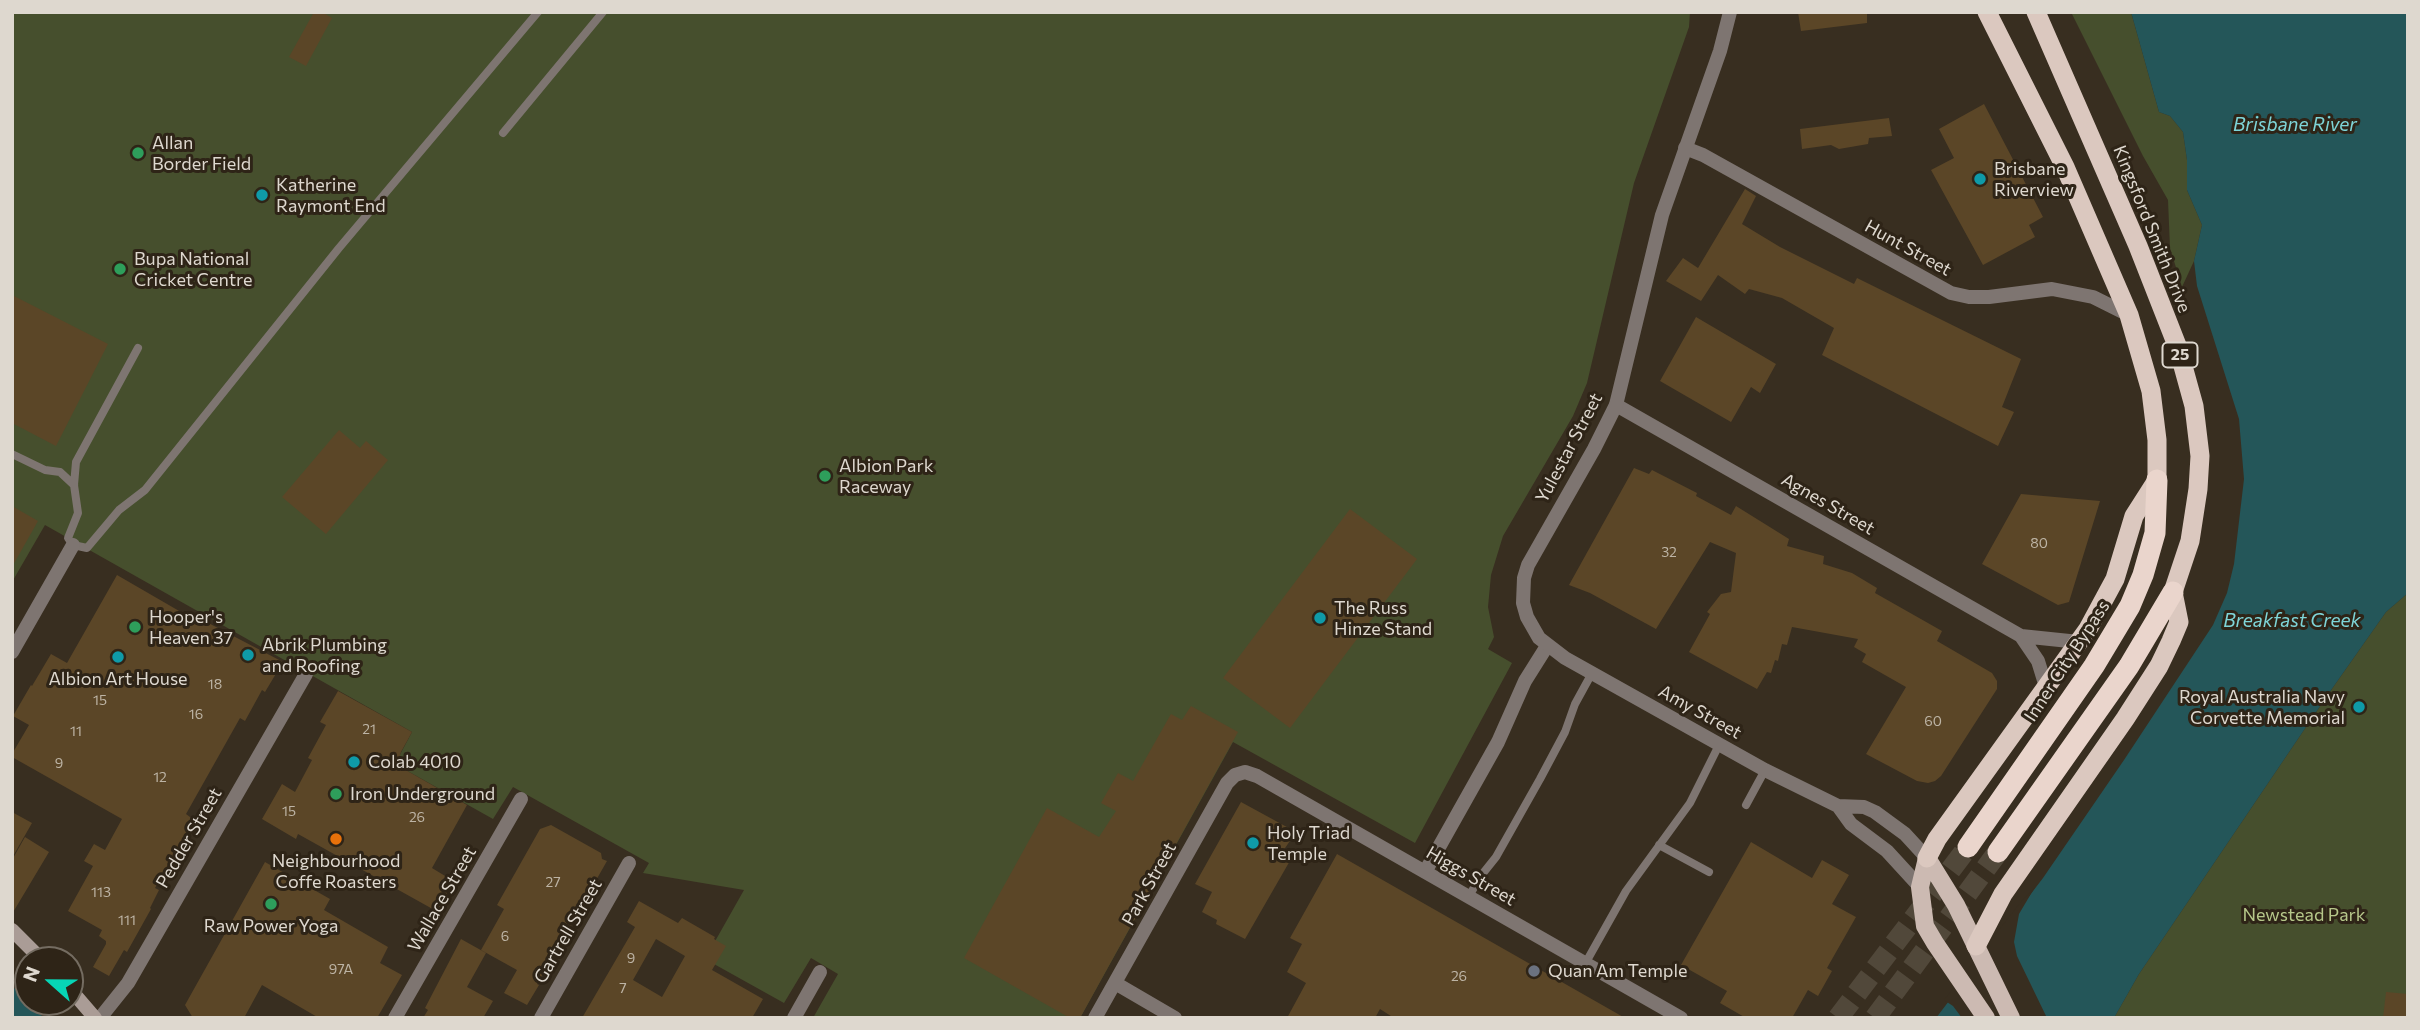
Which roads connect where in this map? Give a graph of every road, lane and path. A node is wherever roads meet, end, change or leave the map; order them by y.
1 (538, 12) edge
2 (603, 12) edge
3 (1730, 12) edge
4 (1987, 12) edge
5 (2036, 12) edge
6 (503, 134) dead end
7 (1685, 148) junction
8 (2129, 316) junction
9 (138, 348) dead end
10 (1615, 405) junction
11 (12, 454) edge
12 (2157, 480) junction
13 (74, 485) junction
14 (73, 545) junction
15 (2173, 592) junction
16 (2021, 636) junction
17 (2079, 642) junction
18 (1547, 646) junction
19 (12, 652) edge
20 (1592, 673) junction
21 (306, 674) dead end
22 (2046, 687) junction
23 (1720, 745) junction
24 (1765, 771) junction
25 (1240, 773) joint
26 (521, 799) dead end
27 (1746, 806) dead end
28 (1838, 806) junction
29 (1659, 845) junction
30 (1968, 847) tunnel mouth
31 (1998, 852) tunnel mouth
32 (1927, 858) junction
33 (629, 863) dead end
34 (1424, 872) junction
35 (1709, 872) dead end
36 (1920, 887) junction
37 (1468, 898) junction
38 (12, 930) edge
39 (28, 946) edge
40 (1976, 946) junction
41 (1586, 964) junction
42 (820, 972) dead end
43 (1115, 983) junction
44 (84, 1004) edge
45 (98, 1018) edge
46 (395, 1018) edge
47 (541, 1018) edge
48 (794, 1018) edge
49 (1095, 1018) edge
50 (1175, 1018) edge
51 (1681, 1018) edge
52 (1986, 1018) edge
53 (2011, 1018) edge

1 - 14 lane
2 - 6 lane
3 - 7 street, Yulestar Street
4 - 8 highway, 25
5 - 15 highway, Kingsford Smith Drive / 25
7 - 8 street, Hunt Street
7 - 10 street, Yulestar Street
8 - 12 highway, 25
9 - 13 lane
10 - 16 street, Agnes Street
10 - 18 street, Yulestar Street
11 - 13 lane
12 - 17 highway
12 - 30 highway, Inner City Bypass
13 - 14 lane
14 - 19 street
15 - 31 highway
15 - 40 highway, 25
16 - 17 street, Agnes Street
16 - 22 street, Agnes Street
17 - 22 highway
18 - 20 street, Amy Street
18 - 34 street
20 - 23 street, Amy Street
20 - 37 lane
21 - 45 street, Pedder Street
22 - 32 highway
23 - 24 street, Amy Street
23 - 29 lane
24 - 27 lane
24 - 28 street, Amy Street
25 - 34 street, Higgs Street
25 - 43 street, Park Street
26 - 46 street, Wallace Street
28 - 32 street, Amy Street
28 - 36 street, Amy Street
29 - 35 lane
29 - 41 lane
32 - 36 main road
32 - 40 main road
33 - 47 street, Gartrell Street
34 - 37 street, Higgs Street
36 - 52 main road
37 - 41 street, Higgs Street
38 - 39 main road
40 - 53 main road
41 - 51 street, Higgs Street
42 - 48 street
43 - 49 street, Park Street
43 - 50 street
44 - 45 main road

